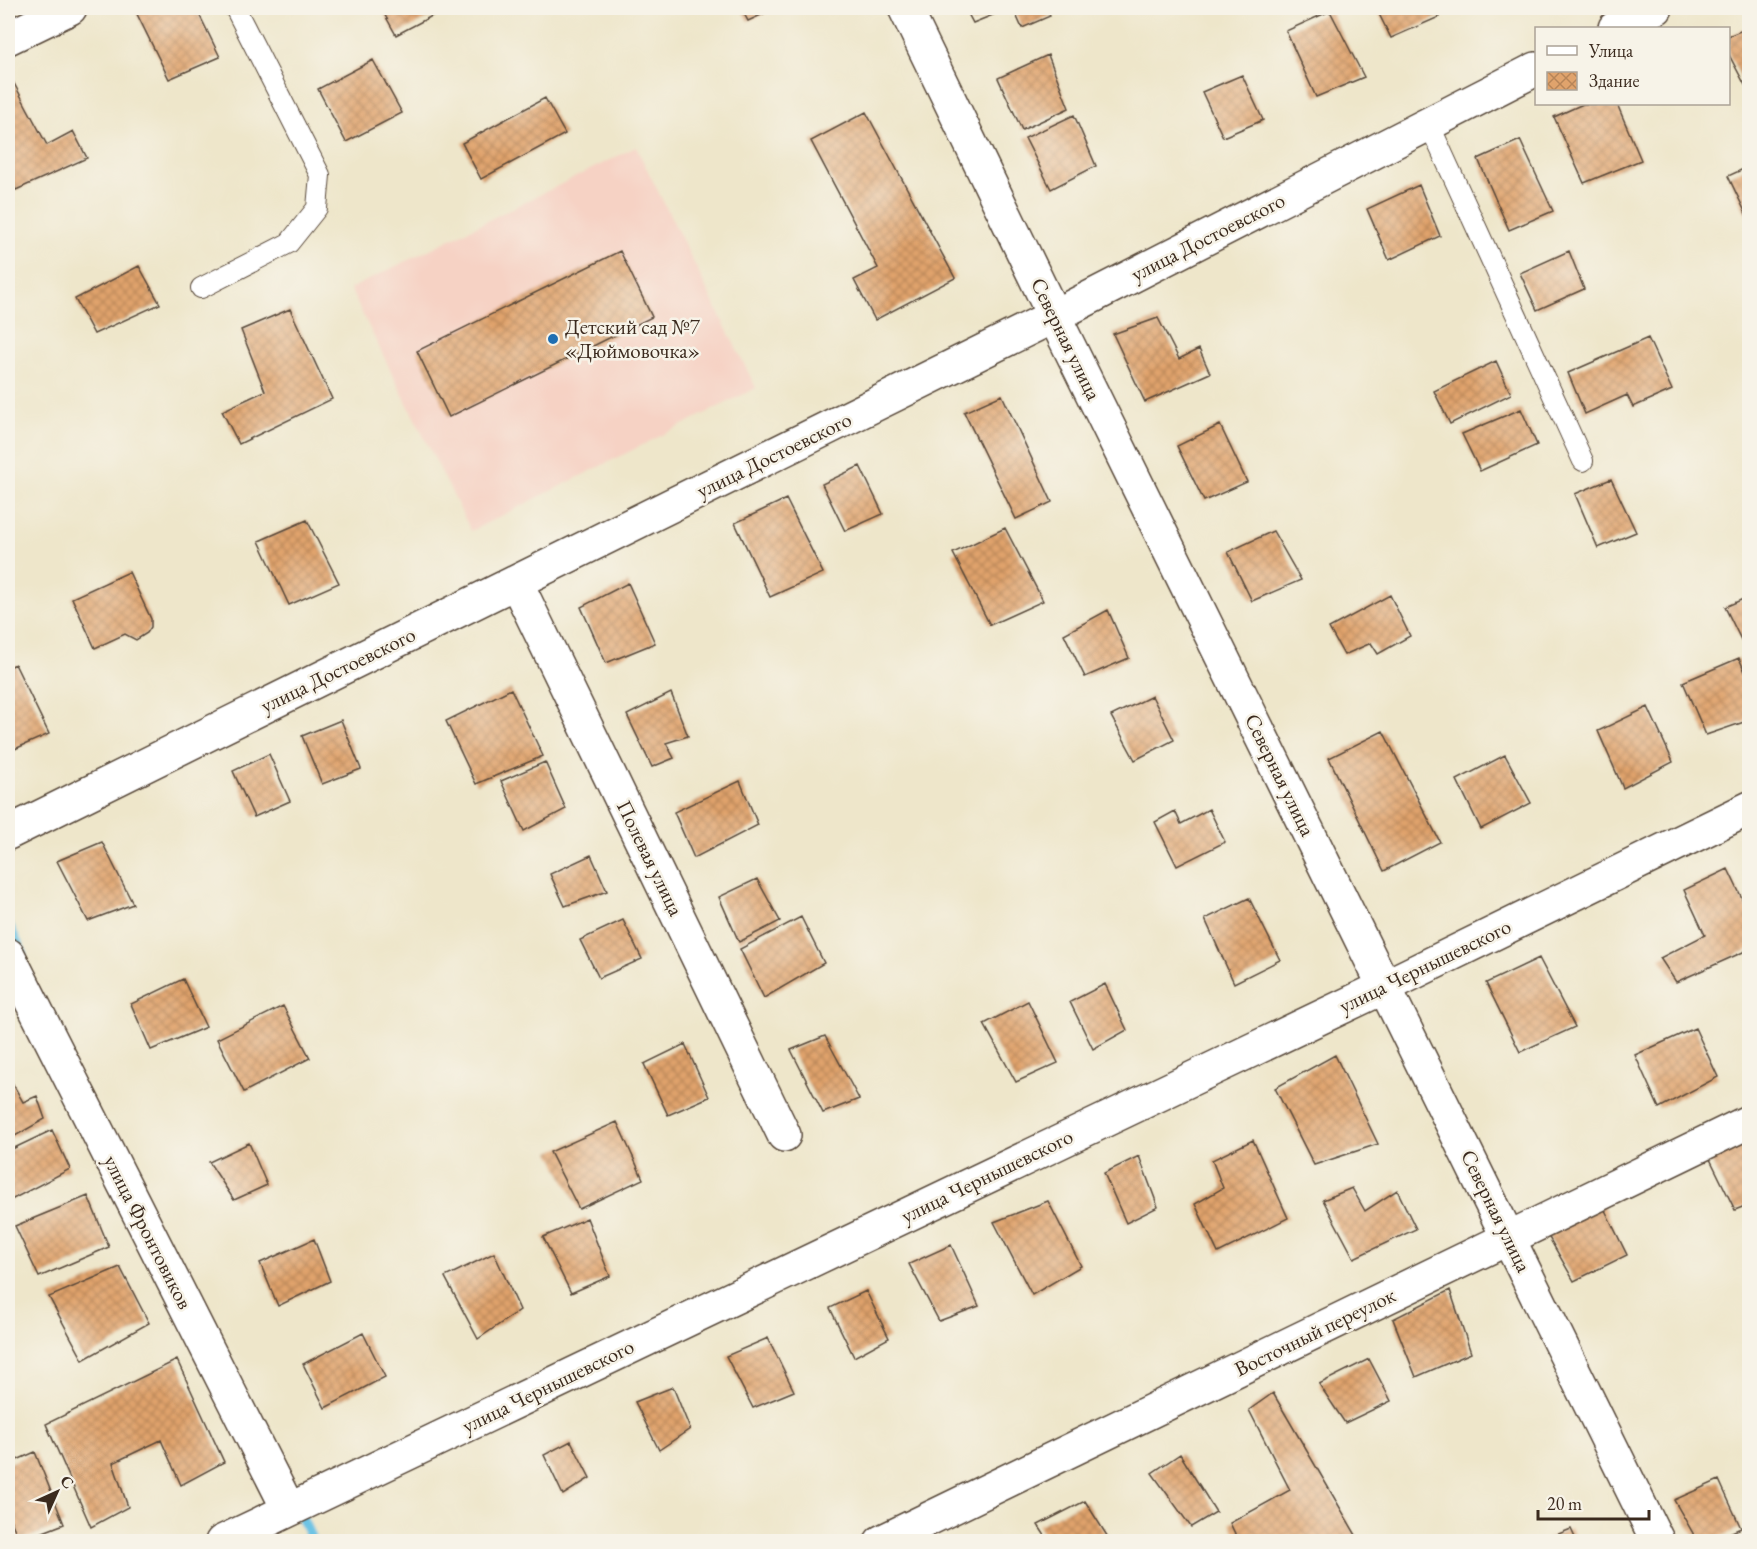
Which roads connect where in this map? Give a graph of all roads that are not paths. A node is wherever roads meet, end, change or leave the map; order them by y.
1 (70, 8) edge
2 (236, 8) edge
3 (905, 8) edge
4 (1656, 8) edge
5 (1617, 27) edge
6 (8, 38) edge
7 (1535, 70) edge
8 (1429, 124) junction
9 (201, 288) dead end
10 (1054, 316) junction
11 (1583, 461) dead end
12 (516, 582) junction
13 (1749, 808) edge
14 (8, 833) edge
15 (8, 955) edge
16 (1384, 987) junction
17 (1749, 1121) edge
18 (783, 1135) dead end
19 (1509, 1238) junction
20 (289, 1510) junction
21 (222, 1542) edge
22 (880, 1542) edge
23 (1658, 1542) edge

1 - 6 street
2 - 9 lane
3 - 10 street, Северная улица
4 - 5 street
7 - 8 street, улица Достоевского
8 - 10 street, улица Достоевского
8 - 11 lane
10 - 12 street, улица Достоевского
10 - 16 street, Северная улица
12 - 14 street, улица Достоевского
12 - 18 street, Полевая улица
13 - 16 street, улица Чернышевского
15 - 20 street, улица Фронтовиков
16 - 19 street, Северная улица
16 - 20 street, улица Чернышевского
17 - 19 street, Восточный переулок
19 - 22 street, Восточный переулок
19 - 23 street, Северная улица
20 - 21 street, улица Чернышевского

